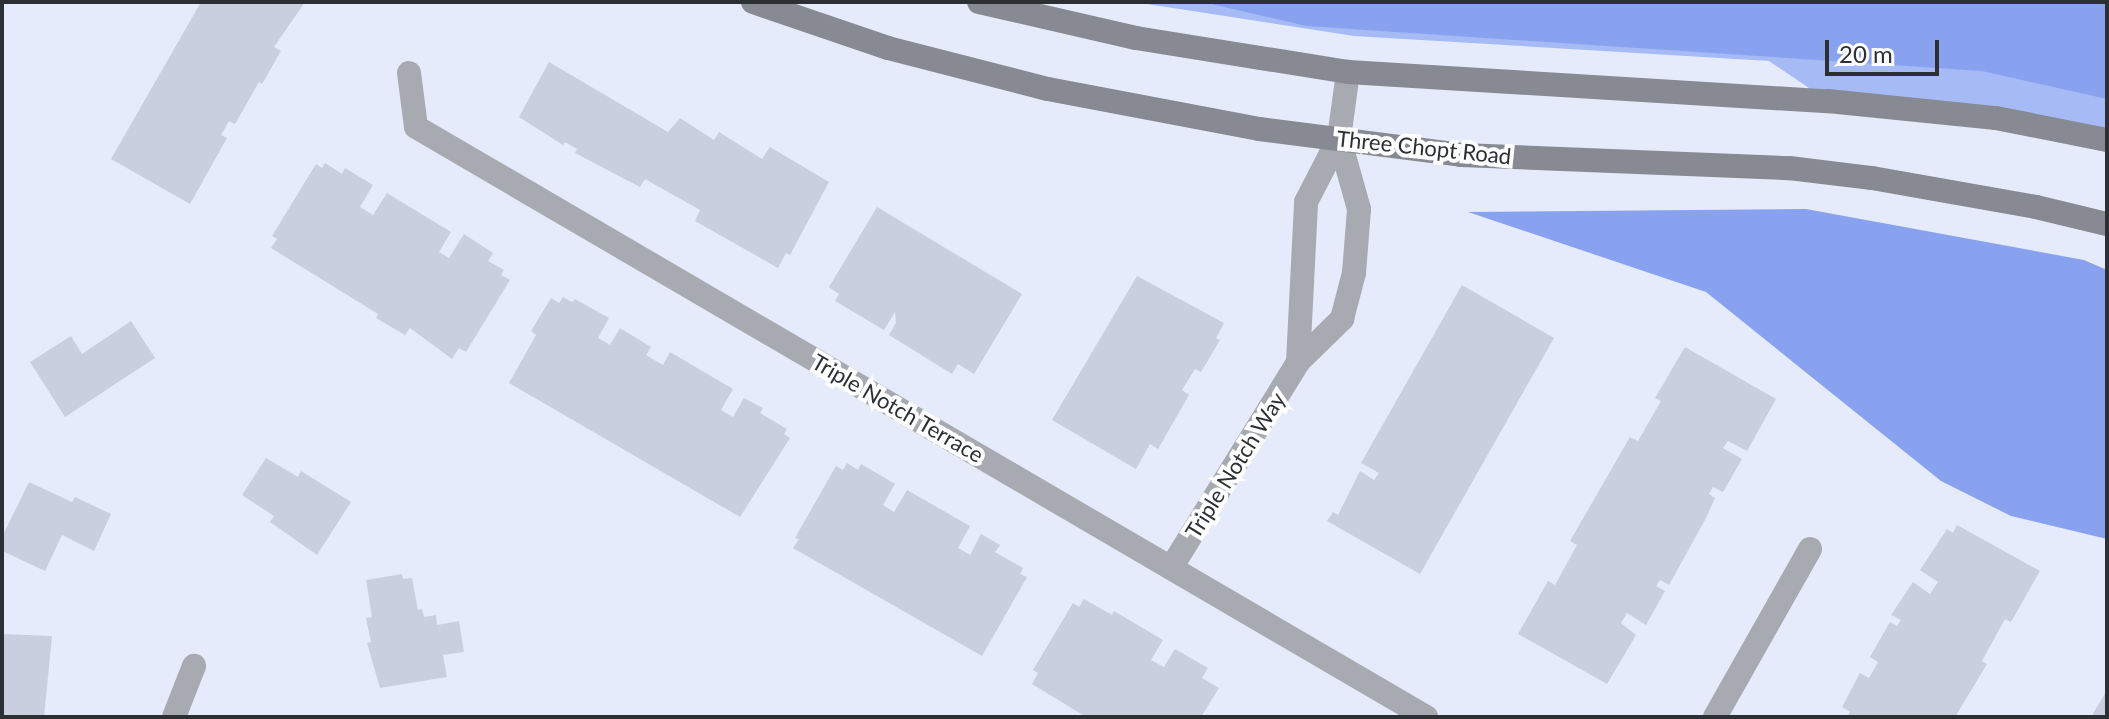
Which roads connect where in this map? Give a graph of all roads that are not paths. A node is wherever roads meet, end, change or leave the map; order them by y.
1 (753, 2) edge
2 (979, 2) edge
3 (1348, 72) junction
4 (409, 73) dead end
5 (1339, 138) junction
6 (2107, 140) edge
7 (2107, 224) edge
8 (1298, 362) junction
9 (1810, 549) dead end
10 (1171, 568) junction
11 (194, 666) dead end
12 (174, 717) edge
13 (1426, 717) edge
14 (1715, 717) edge

1 - 5 main road, Three Chopt Road
2 - 3 main road
3 - 5 street, Triple Notch Way
3 - 6 main road
4 - 10 street, Triple Notch Terrace
5 - 7 main road, Three Chopt Road
5 - 8 street, Triple Notch Way
5 - 8 street, Triple Notch Way
8 - 10 street, Triple Notch Way
9 - 14 street
10 - 13 street, Triple Notch Terrace
11 - 12 street

